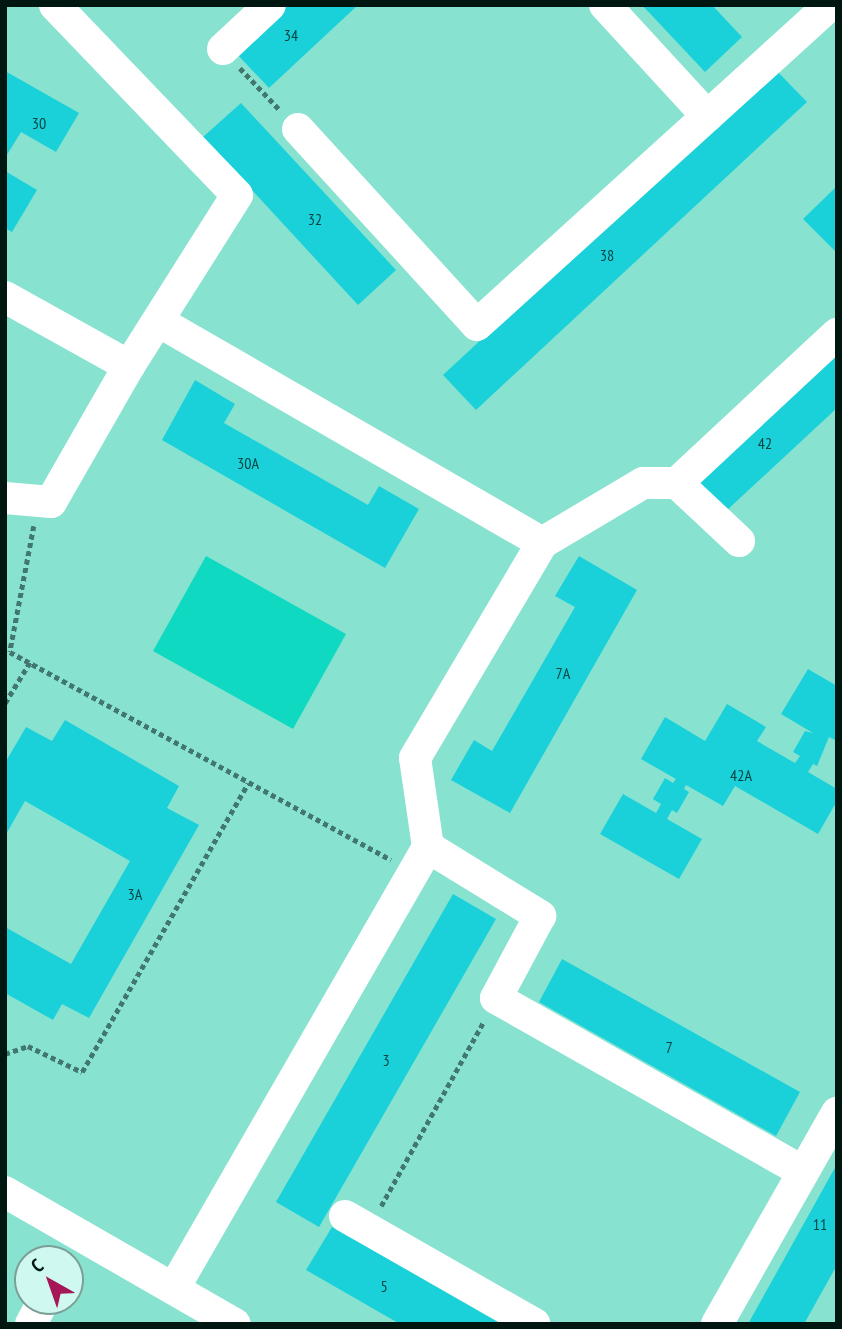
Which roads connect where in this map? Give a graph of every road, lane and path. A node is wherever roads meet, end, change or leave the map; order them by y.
1 (55, 5) edge
2 (270, 5) edge
3 (605, 5) edge
4 (830, 5) edge
5 (223, 49) joint
6 (707, 116) junction
7 (298, 129) joint
8 (5, 297) edge
9 (158, 321) junction
10 (837, 334) edge
11 (129, 366) junction
12 (677, 483) junction
13 (5, 498) edge
14 (37, 501) junction
15 (739, 541) dead end
16 (542, 543) junction
17 (30, 662) junction
18 (5, 703) edge
19 (248, 783) junction
20 (420, 859) junction
21 (496, 998) junction
22 (5, 1054) edge
23 (837, 1113) edge
24 (803, 1172) junction
25 (5, 1192) edge
26 (357, 1223) joint
27 (70, 1245) edge
28 (84, 1252) edge
29 (174, 1288) junction
30 (235, 1324) edge
31 (534, 1324) edge
32 (717, 1324) edge

1 - 9 street
2 - 5 street
3 - 6 street
4 - 6 street
5 - 7 path
6 - 7 street
8 - 11 street
9 - 11 street
9 - 16 street
10 - 12 street
11 - 14 street
12 - 15 street
12 - 16 street
13 - 14 street
14 - 17 path
16 - 20 street
17 - 18 path
17 - 19 path
19 - 20 path
19 - 22 path
20 - 21 street
20 - 29 street
21 - 24 street
21 - 26 path
23 - 24 street
24 - 32 street
25 - 27 street
26 - 31 street
28 - 29 street
29 - 30 street

